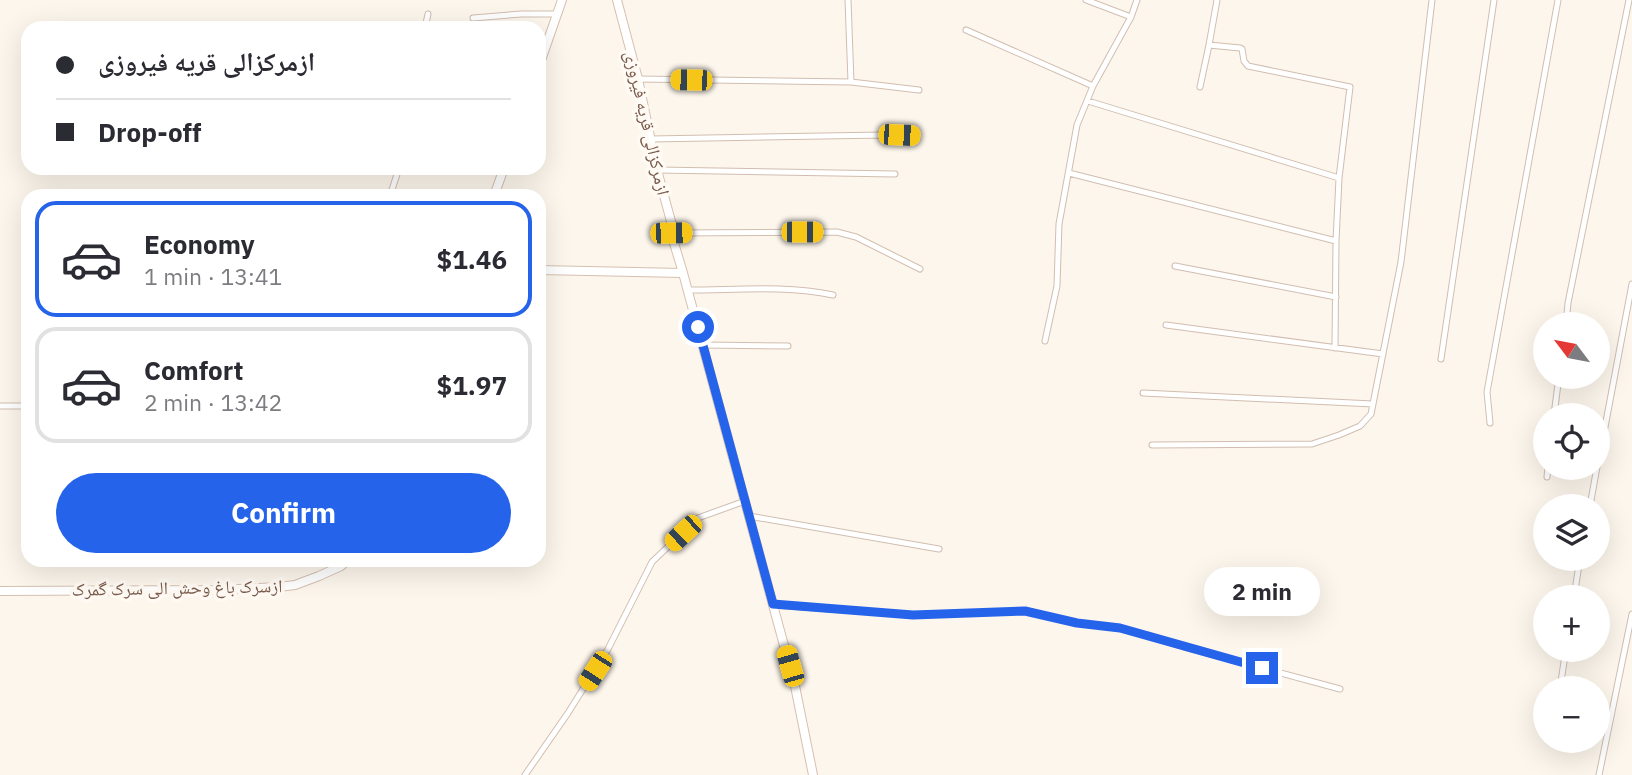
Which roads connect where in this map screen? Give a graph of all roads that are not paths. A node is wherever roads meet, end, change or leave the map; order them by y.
1 (562, 0) edge
2 (617, 0) edge
3 (848, 0) edge
4 (1086, 0) edge
5 (1114, 0) edge
6 (1137, 0) edge
7 (1217, 0) edge
8 (1433, 0) edge
9 (1494, 0) edge
10 (1558, 0) edge
11 (1629, 0) edge
12 (1111, 10) junction
13 (428, 14) dead end
14 (557, 14) junction
15 (1131, 17) junction
16 (473, 18) dead end
17 (426, 21) edge
18 (966, 30) dead end
19 (546, 41) edge
20 (1209, 45) junction
21 (638, 79) junction
22 (851, 82) junction
23 (1093, 86) junction
24 (1200, 87) dead end
25 (919, 90) dead end
26 (1088, 101) junction
27 (913, 136) dead end
28 (651, 139) junction
29 (657, 170) junction
30 (1069, 173) junction
31 (895, 174) dead end
32 (1339, 178) junction
33 (671, 233) junction
34 (1336, 241) junction
35 (1175, 266) dead end
36 (920, 269) dead end
37 (546, 270) edge
38 (683, 273) junction
39 (1632, 284) edge
40 (688, 290) junction
41 (833, 295) dead end
42 (1336, 297) junction
43 (1567, 312) edge
44 (1166, 325) dead end
45 (1045, 341) dead end
46 (703, 345) junction
47 (788, 346) dead end
48 (1335, 348) junction
49 (1383, 354) junction
50 (1441, 359) dead end
51 (1143, 393) dead end
52 (1609, 403) edge
53 (1373, 404) junction
54 (0, 405) edge
55 (21, 406) edge
56 (1489, 423) dead end
57 (1152, 445) dead end
58 (745, 501) junction
59 (749, 516) junction
60 (939, 549) dead end
61 (339, 567) edge
62 (0, 591) edge
63 (773, 604) junction
64 (1632, 614) edge
65 (1340, 689) dead end
66 (525, 775) edge
67 (813, 775) edge
68 (1600, 775) edge

1 - 14 main road
2 - 21 main road, ازمرکزالی قریه فیروزی
3 - 22 street
4 - 12 street
5 - 12 street
6 - 15 street
7 - 20 street
8 - 49 street
9 - 50 street
10 - 56 street
11 - 43 street
12 - 15 street
13 - 17 street
14 - 16 street
14 - 19 main road
15 - 23 street
18 - 23 street
20 - 24 street
20 - 32 street
21 - 22 street
21 - 28 main road, ازمرکزالی قریه فیروزی
22 - 25 street
23 - 26 street
26 - 30 street
26 - 32 street
27 - 28 street
28 - 29 main road, ازمرکزالی قریه فیروزی
29 - 31 street
29 - 33 main road, ازمرکزالی قریه فیروزی
30 - 34 street
30 - 45 street
32 - 34 street
33 - 36 street
33 - 38 main road, ازمرکزالی قریه فیروزی
34 - 42 street
35 - 42 street
37 - 38 main road
38 - 40 main road, ازمرکزالی قریه فیروزی
39 - 52 street
40 - 41 street
40 - 46 main road, ازمرکزالی قریه فیروزی
42 - 48 street
44 - 48 street
46 - 47 street
46 - 58 main road, ازمرکزالی قریه فیروزی
48 - 49 street
49 - 53 street
51 - 53 street
53 - 57 street
54 - 55 street
58 - 59 main road, ازمرکزالی قریه فیروزی
58 - 66 street
59 - 60 street
59 - 63 main road, ازمرکزالی قریه فیروزی
61 - 62 main road, ازسرک باغ وحش الی سرک گمرک
63 - 65 street
63 - 67 main road, ازمرکزالی قریه فیروزی
64 - 68 street

